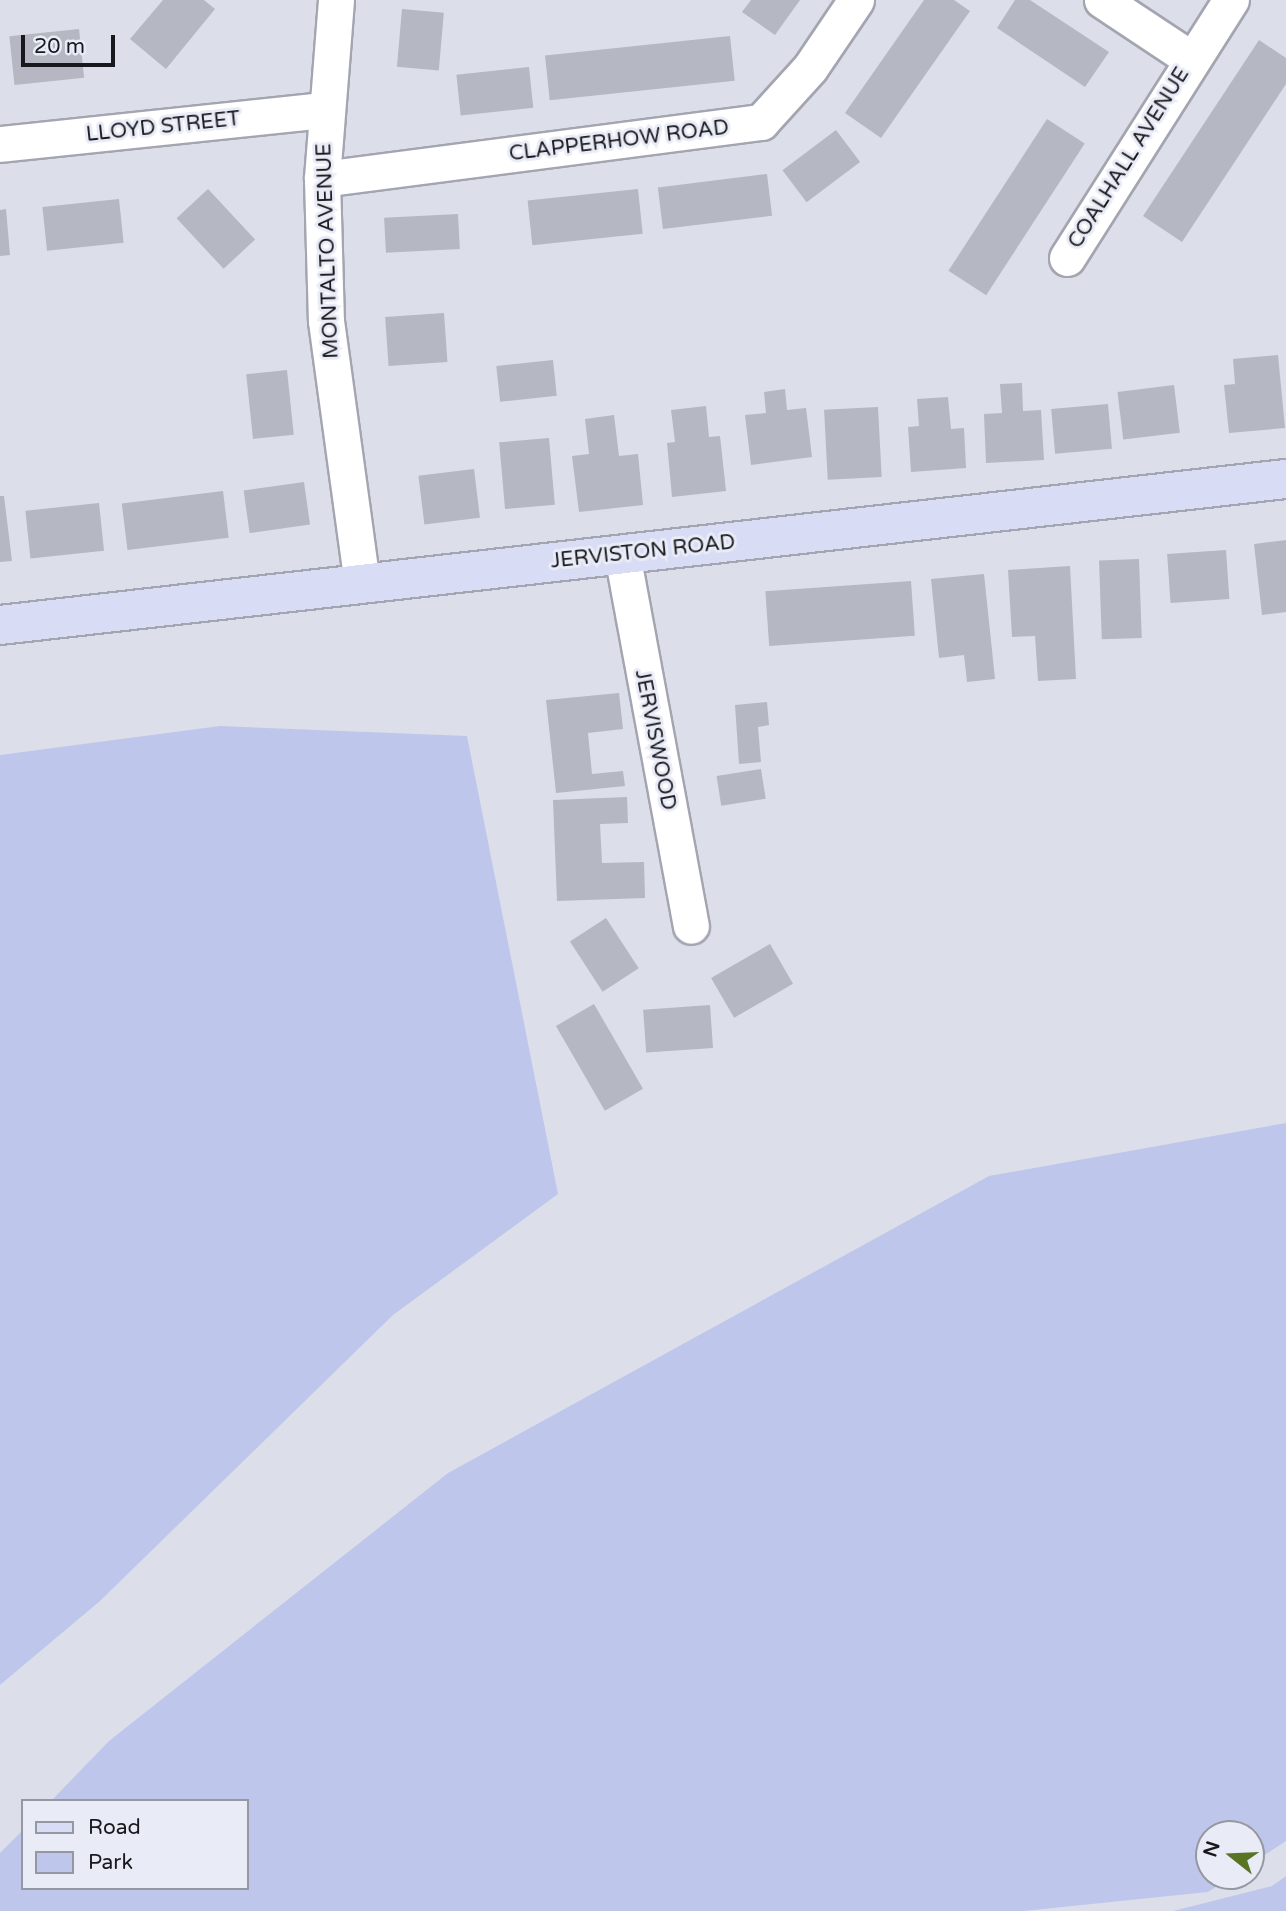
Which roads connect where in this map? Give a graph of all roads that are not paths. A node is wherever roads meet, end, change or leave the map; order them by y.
1 (336, 0) edge
2 (856, 0) edge
3 (1102, 0) edge
4 (1231, 0) edge
5 (1191, 59) junction
6 (325, 110) junction
7 (0, 144) edge
8 (322, 179) junction
9 (1067, 258) dead end
10 (1286, 479) edge
11 (622, 554) junction
12 (362, 584) junction
13 (0, 625) edge
14 (691, 926) dead end

1 - 6 street, MONTALTO AVENUE
2 - 8 street, CLAPPERHOW ROAD
3 - 5 street, COALHALL AVENUE
4 - 5 street, COALHALL AVENUE
5 - 9 street, COALHALL AVENUE
6 - 7 street, LLOYD STREET
6 - 8 street, MONTALTO AVENUE
8 - 12 street, MONTALTO AVENUE
10 - 11 main road, JERVISTON ROAD
11 - 12 main road, JERVISTON ROAD
11 - 14 street, JERVISWOOD
12 - 13 main road, JERVISTON ROAD

